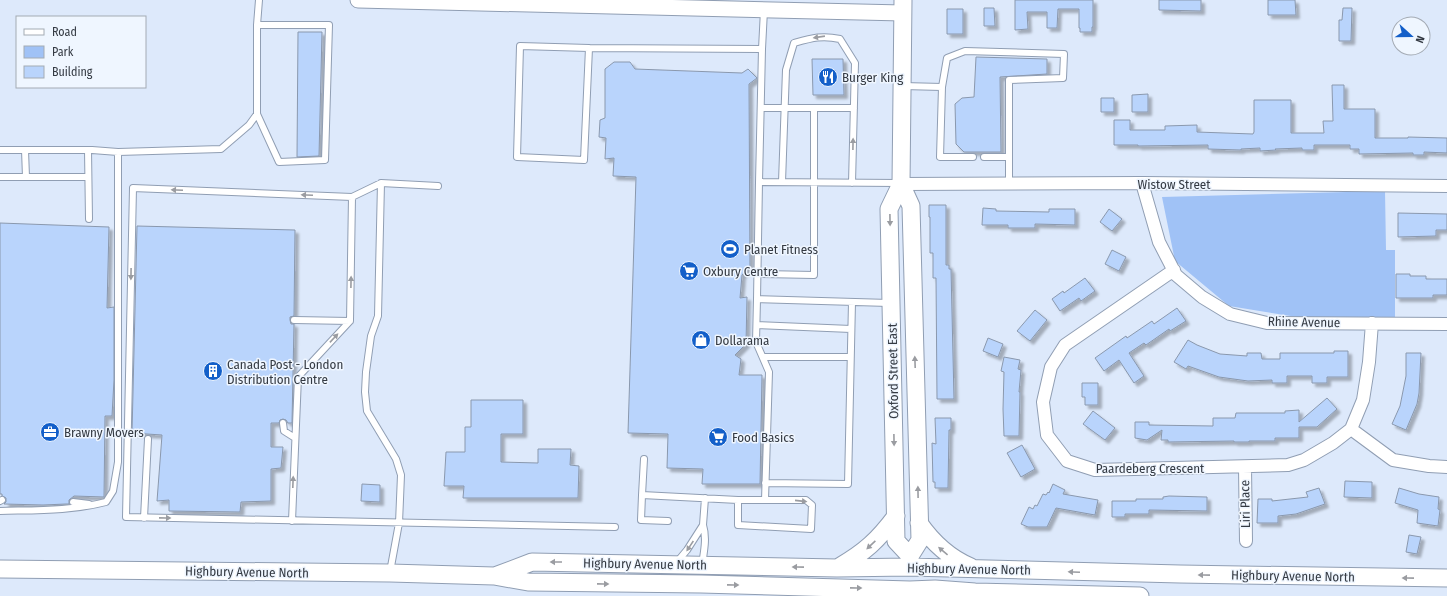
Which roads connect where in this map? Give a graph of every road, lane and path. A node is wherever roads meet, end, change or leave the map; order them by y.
1 (259, 0) edge
2 (358, 0) edge
3 (903, 6) edge
4 (764, 10) junction
5 (257, 25) junction
6 (589, 48) junction
7 (762, 49) junction
8 (902, 86) junction
9 (942, 87) junction
10 (761, 108) junction
11 (785, 108) junction
12 (814, 108) junction
13 (854, 108) junction
14 (257, 114) junction
15 (0, 150) edge
16 (25, 150) junction
17 (88, 150) junction
18 (118, 152) junction
19 (973, 157) dead end
20 (984, 157) dead end
21 (1009, 157) junction
22 (0, 177) edge
23 (26, 177) junction
24 (88, 177) junction
25 (759, 182) junction
26 (782, 182) junction
27 (381, 183) junction
28 (814, 183) junction
29 (852, 183) junction
30 (1009, 183) junction
31 (1142, 183) junction
32 (901, 184) junction
33 (438, 186) dead end
34 (1447, 186) edge
35 (352, 197) junction
36 (89, 219) dead end
37 (1174, 270) junction
38 (758, 274) junction
39 (758, 299) junction
40 (852, 302) junction
41 (891, 303) junction
42 (294, 320) dead end
43 (350, 321) junction
44 (1372, 323) junction
45 (1447, 324) edge
46 (757, 326) junction
47 (851, 329) junction
48 (763, 357) junction
49 (850, 357) junction
50 (283, 423) dead end
51 (1351, 429) junction
52 (295, 438) junction
53 (148, 440) dead end
54 (644, 459) dead end
55 (1245, 467) junction
56 (1447, 467) edge
57 (765, 483) junction
58 (642, 495) junction
59 (705, 498) junction
60 (738, 500) junction
61 (765, 500) junction
62 (73, 502) dead end
63 (96, 505) junction
64 (0, 511) edge
65 (896, 516) junction
66 (144, 518) junction
67 (292, 521) junction
68 (668, 521) dead end
69 (399, 522) junction
70 (919, 524) junction
71 (703, 525) junction
72 (615, 527) dead end
73 (1246, 542) dead end
74 (910, 562) junction
75 (674, 564) junction
76 (702, 566) junction
77 (837, 568) junction
78 (0, 569) edge
79 (975, 569) junction
80 (390, 573) junction
81 (494, 576) junction
82 (1447, 578) edge
83 (910, 593) edge
84 (1140, 596) edge

1 - 5 lane
2 - 4 street
3 - 4 street
3 - 8 main road, Oxford Street East
4 - 7 lane
5 - 14 lane
5 - 14 lane
6 - 6 lane
6 - 7 lane
7 - 10 lane
8 - 9 lane
8 - 32 main road, Oxford Street East
9 - 19 lane
9 - 21 lane
10 - 11 lane
10 - 25 lane
11 - 12 lane
13 -> 11 lane
11 - 26 lane
12 - 13 lane
12 - 28 lane
29 -> 13 lane
14 - 18 lane
15 - 16 lane
16 - 17 lane
16 - 23 lane
17 - 18 lane
17 - 24 lane
18 - 63 lane
20 - 21 lane
21 - 30 lane
22 - 23 lane
23 - 24 lane
24 - 36 lane
25 - 26 lane
25 - 38 lane
26 - 28 lane
27 - 33 lane
27 - 35 lane
27 - 69 lane
28 - 29 lane
28 - 38 lane
29 - 32 lane
30 - 31 street, Wistow Street
30 - 32 street, Wistow Street
31 - 34 street, Wistow Street
31 - 37 street, Rhine Avenue
32 -> 41 main road, Oxford Street East
70 -> 32 main road, Oxford Street East
43 -> 35 lane
35 -> 66 lane
37 - 44 street, Rhine Avenue
37 - 55 street, Paardeberg Crescent
38 - 39 lane
39 - 40 lane
39 - 46 lane
40 - 41 lane
40 - 47 lane
41 -> 65 main road, Oxford Street East
42 - 43 lane
52 -> 43 lane
44 - 45 street, Rhine Avenue
44 - 51 street, Paardeberg Crescent
46 - 47 lane
46 - 48 lane
47 - 49 lane
48 - 49 lane
48 - 57 lane
49 - 57 lane
50 - 52 lane
51 - 55 street, Paardeberg Crescent
51 - 56 street
67 -> 52 lane
53 - 66 lane
54 - 58 lane
55 - 73 street, Liri Place
57 - 61 lane
58 - 59 lane
58 - 68 lane
59 - 60 lane
59 - 71 lane
60 - 61 lane
61 -> 60 lane
62 - 63 lane
63 - 64 lane
65 - 74 main road, Oxford Street East
65 -> 77 main road
66 -> 67 lane
67 - 69 lane
69 - 72 lane
69 - 80 lane
70 - 74 main road, Oxford Street East
79 -> 70 main road
71 -> 75 lane
71 - 76 lane
74 - 77 main road, Highbury Avenue North
74 - 79 main road, Highbury Avenue North
74 - 83 main road
75 - 76 main road, Highbury Avenue North
75 -> 81 main road, Highbury Avenue North
77 -> 76 main road, Highbury Avenue North
78 - 80 main road, Highbury Avenue North
82 -> 79 main road, Highbury Avenue North
80 - 81 main road, Highbury Avenue North
81 -> 83 main road, Highbury Avenue North
83 - 84 main road, Highbury Avenue North

